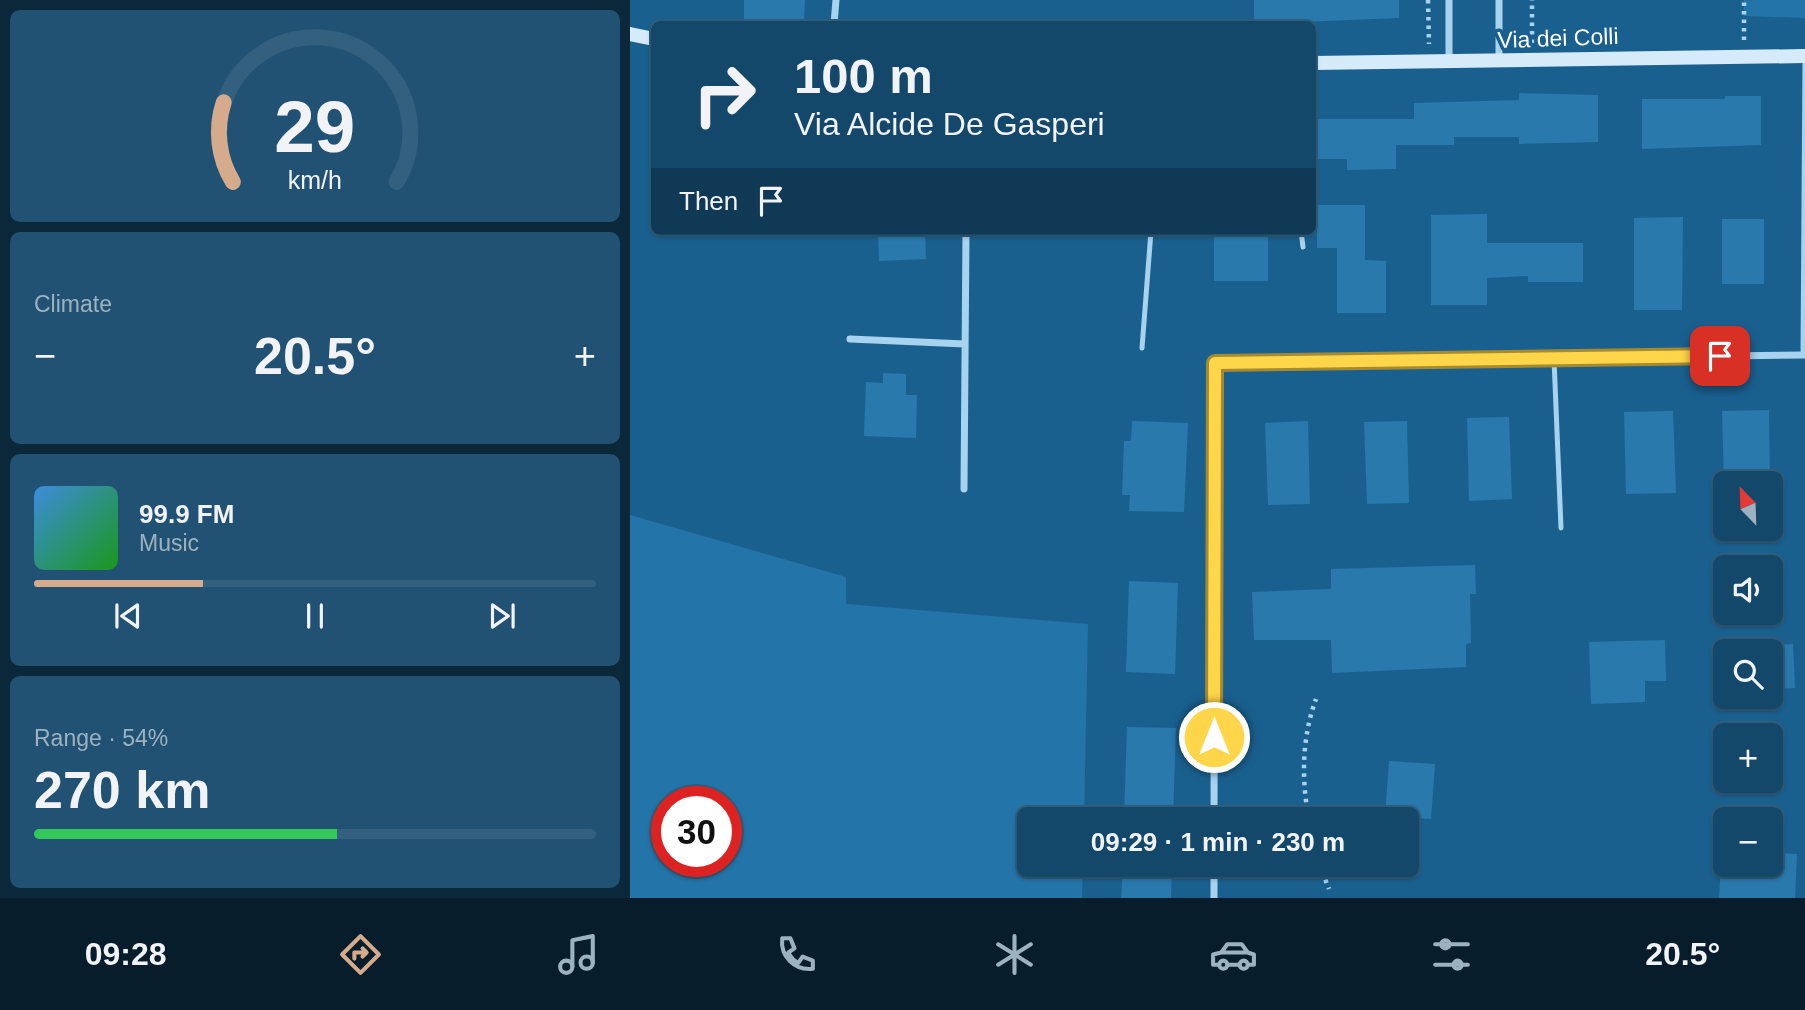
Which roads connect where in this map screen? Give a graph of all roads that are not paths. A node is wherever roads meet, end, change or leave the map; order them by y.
1 (836, 0) edge
2 (1449, 0) edge
3 (1499, 0) edge
4 (834, 21) edge
5 (630, 34) edge
6 (651, 38) edge
7 (1805, 57) edge
8 (1499, 62) junction
9 (1316, 63) edge
10 (1449, 63) junction
11 (966, 235) edge
12 (1151, 235) edge
13 (1302, 235) edge
14 (1303, 247) dead end
15 (850, 339) dead end
16 (965, 344) junction
17 (1142, 348) dead end
18 (1804, 355) edge
19 (1554, 359) junction
20 (964, 489) dead end
21 (1560, 528) dead end
22 (1214, 807) edge
23 (1214, 877) edge
24 (1214, 898) edge

1 - 4 street
2 - 10 street
3 - 8 street
5 - 6 street
7 - 8 street, Via dei Colli
7 - 18 lane
8 - 10 street, Via dei Colli
9 - 10 street, Via dei Colli
11 - 16 street
12 - 17 lane
13 - 14 lane
15 - 16 street
16 - 20 street
18 - 19 street
19 - 21 lane
19 - 22 street
23 - 24 street

